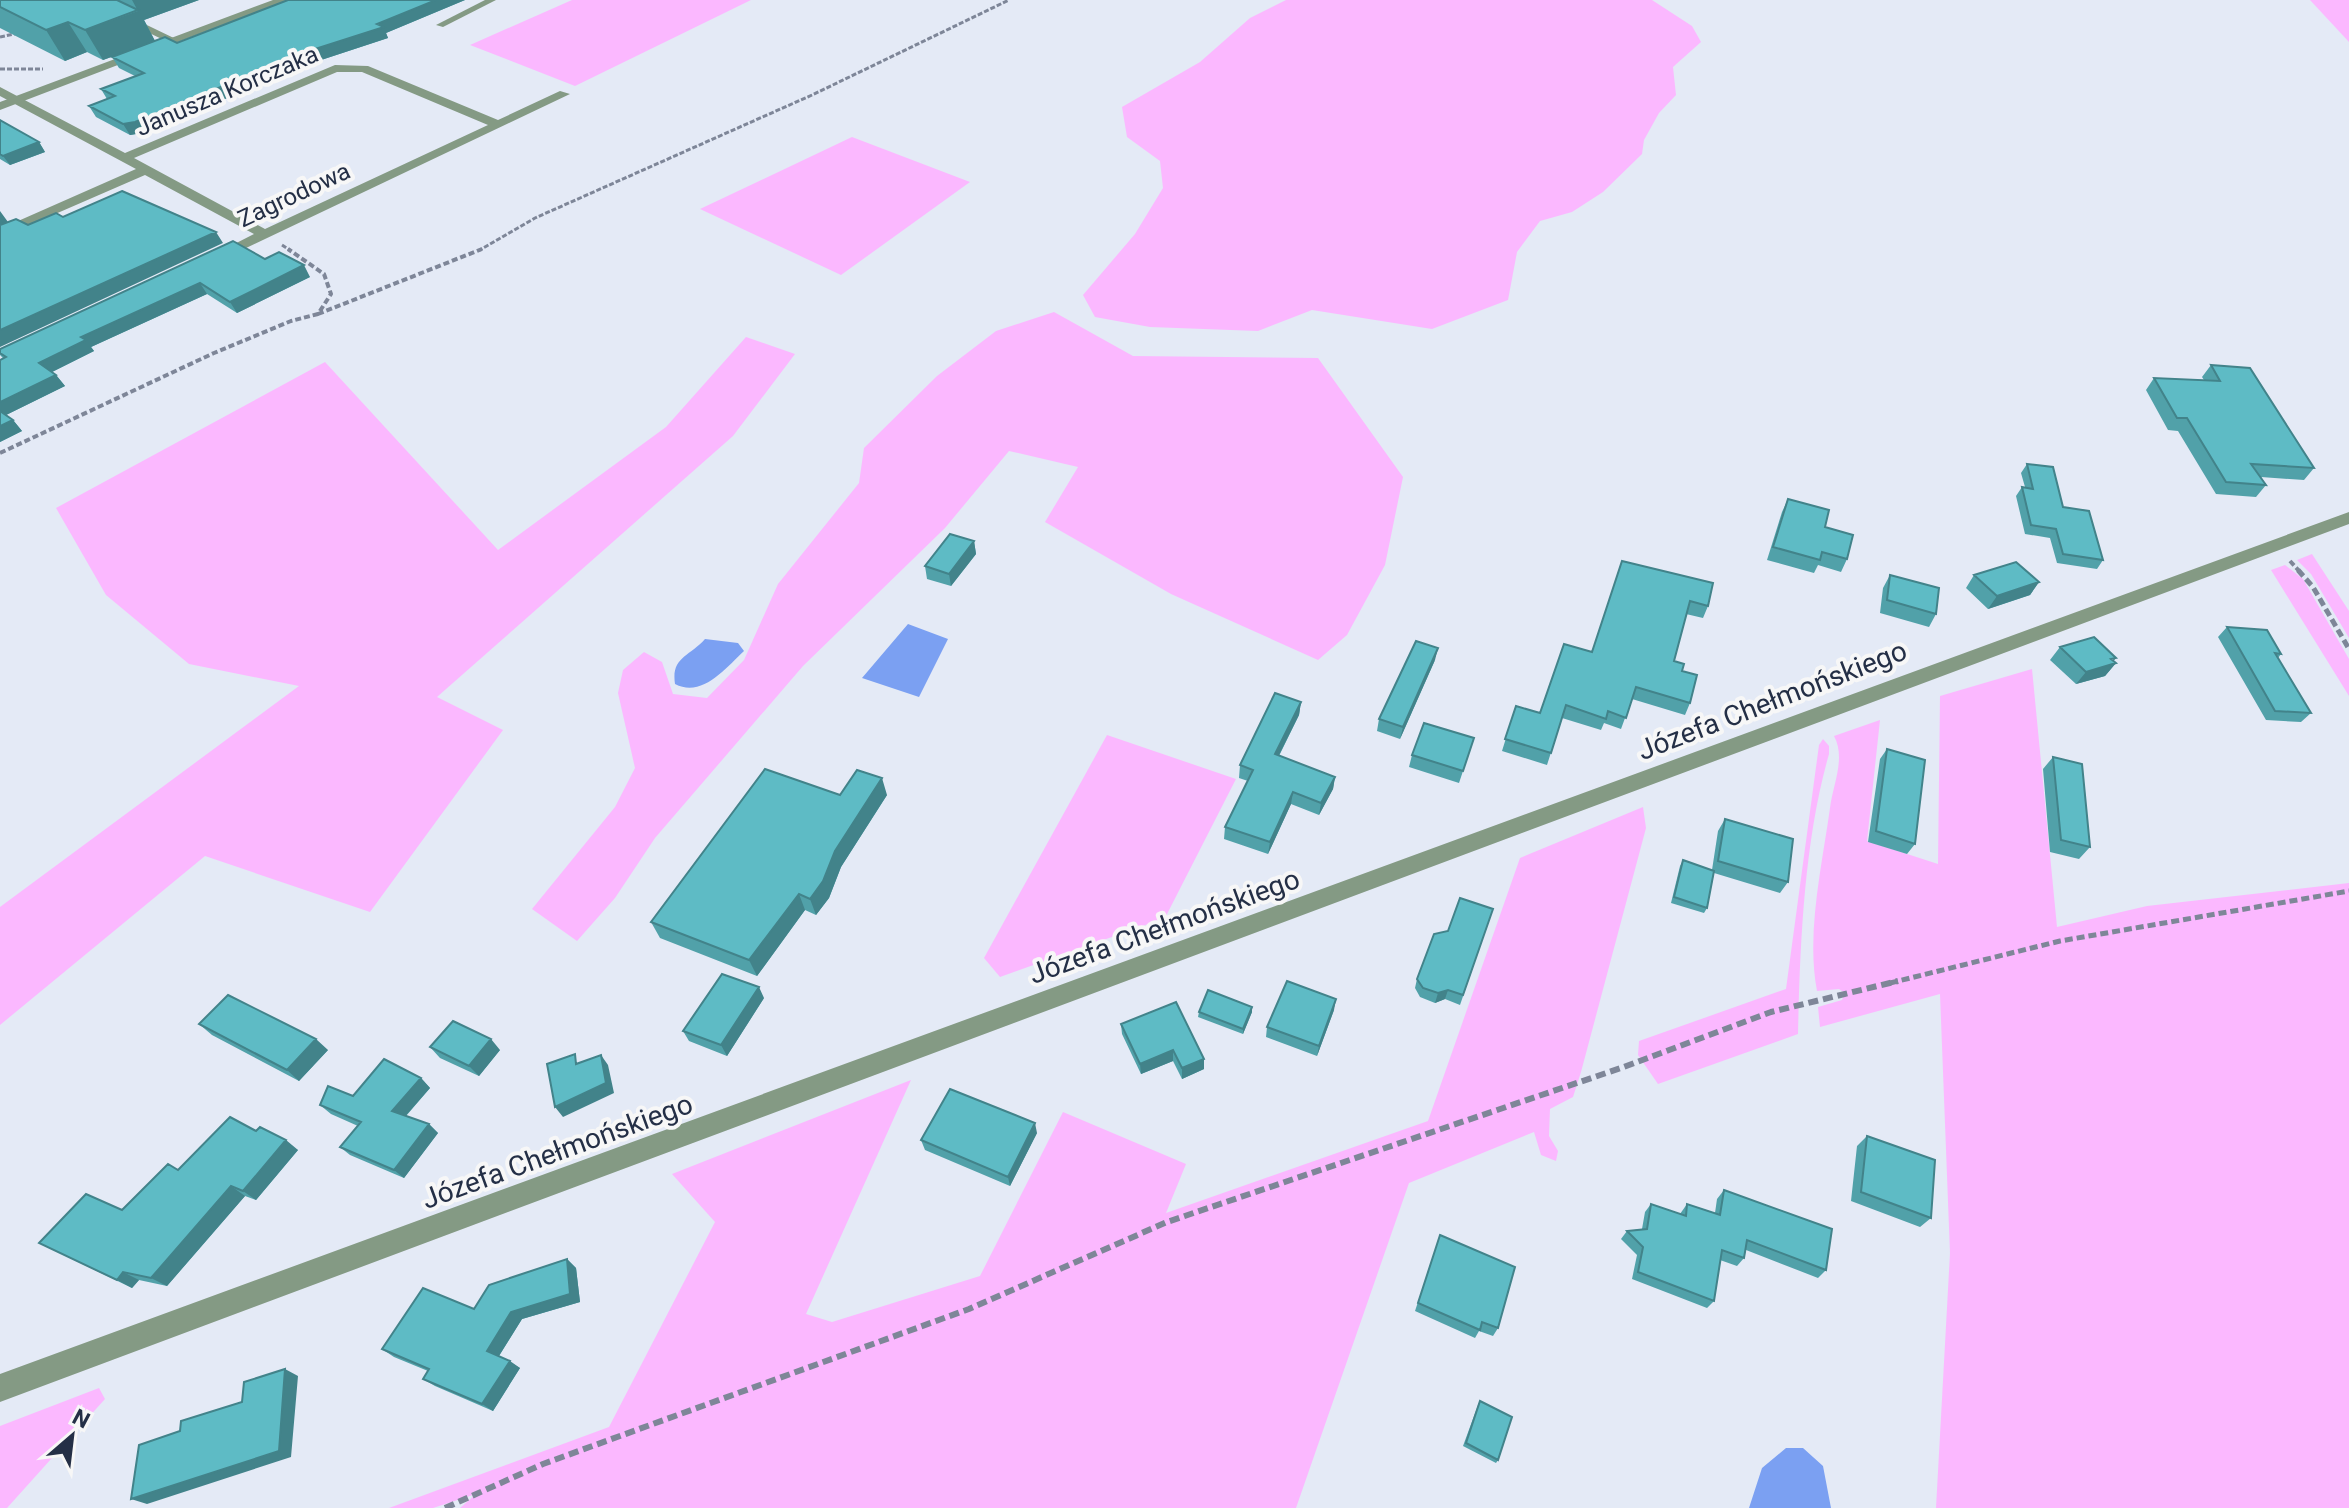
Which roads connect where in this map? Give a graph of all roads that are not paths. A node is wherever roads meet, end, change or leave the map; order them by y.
1 (86, 0) edge
2 (283, 0) edge
3 (492, 0) edge
4 (440, 25) dead end
5 (174, 41) junction
6 (0, 91) edge
7 (564, 94) dead end
8 (15, 100) junction
9 (0, 106) edge
10 (496, 124) junction
11 (122, 159) junction
12 (143, 171) junction
13 (0, 234) edge
14 (265, 234) junction
15 (208, 260) edge
16 (2349, 518) edge
17 (0, 1388) edge

1 - 5 street
2 - 5 street
3 - 4 lane
5 - 8 street
6 - 8 street
7 - 10 street, Zagrodowa
8 - 9 street
8 - 11 street
10 - 11 street, Janusza Korczaka
10 - 14 street, Zagrodowa
11 - 12 street
12 - 13 street, Janusza Korczaka
12 - 14 street
14 - 15 street, Zagrodowa
16 - 17 street, Józefa Chełmońskiego

